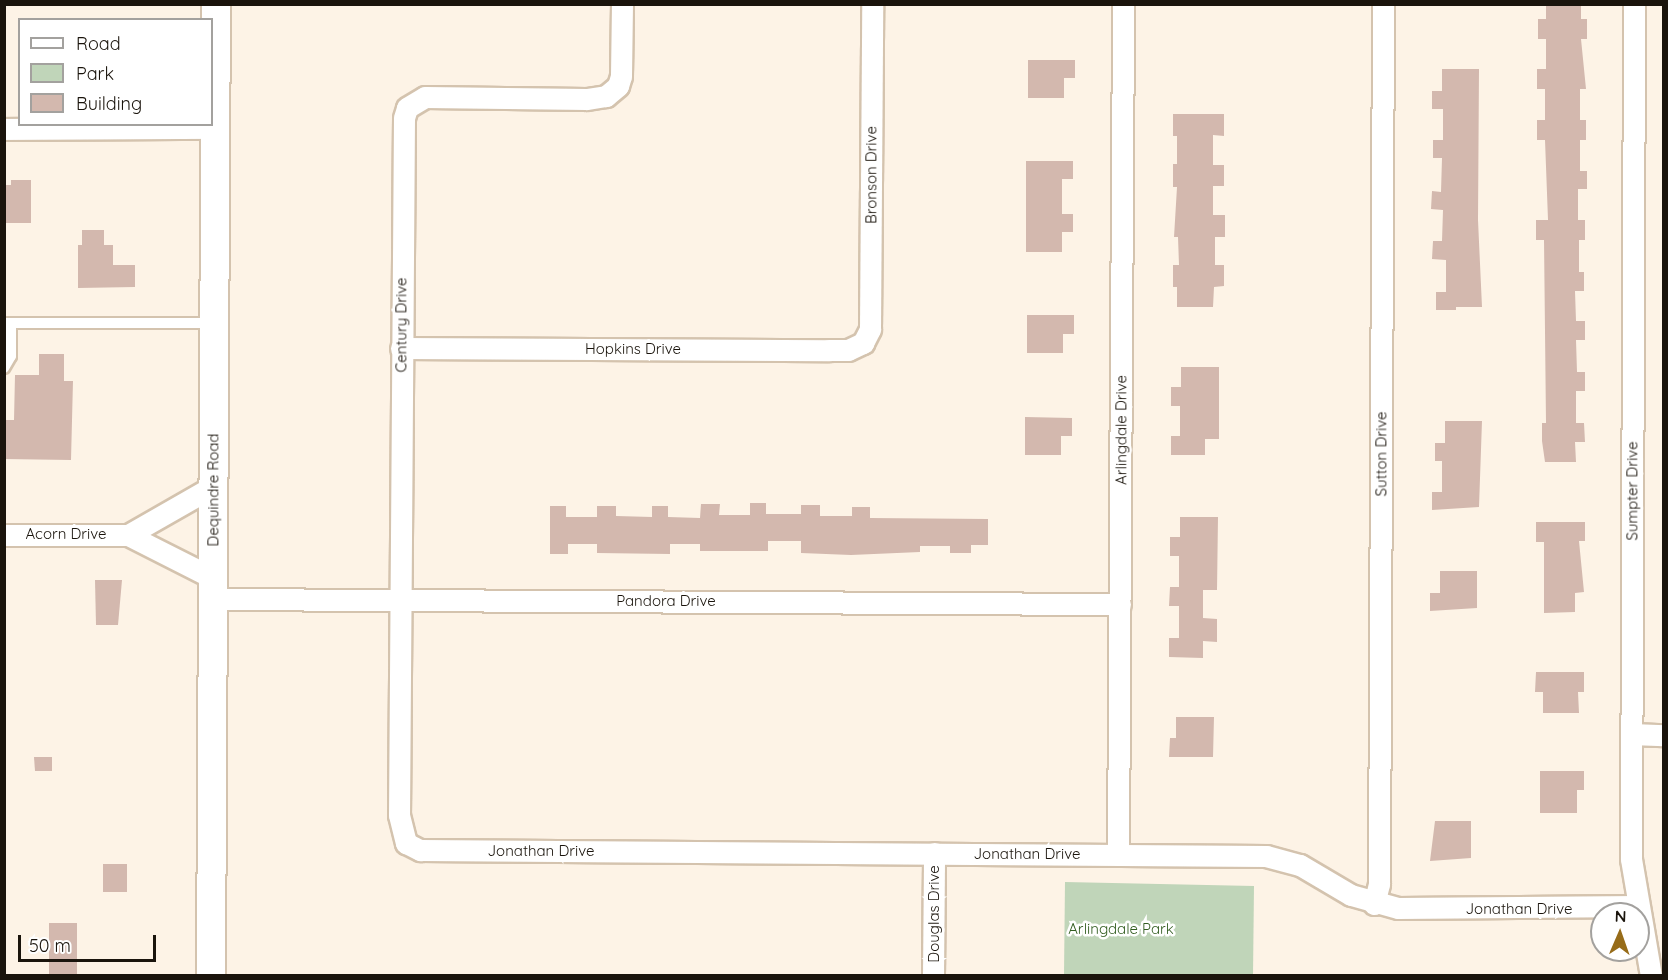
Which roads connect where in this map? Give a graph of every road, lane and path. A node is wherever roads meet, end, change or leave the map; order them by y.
1 (216, 4) edge
2 (622, 4) edge
3 (872, 4) edge
4 (1123, 4) edge
5 (1383, 4) edge
6 (1634, 4) edge
7 (216, 128) junction
8 (4, 129) edge
9 (8, 323) edge
10 (214, 324) junction
11 (863, 343) joint
12 (401, 348) junction
13 (4, 368) edge
14 (214, 486) junction
15 (4, 534) edge
16 (128, 534) junction
17 (213, 589) junction
18 (401, 600) junction
19 (1120, 604) junction
20 (1631, 734) junction
21 (1664, 735) edge
22 (406, 843) joint
23 (934, 853) junction
24 (1118, 855) junction
25 (1637, 902) edge
26 (1374, 904) junction
27 (1590, 907) edge
28 (1650, 951) edge
29 (211, 975) edge
30 (933, 975) edge
31 (1651, 975) edge

1 - 7 main road, Dequindre Road
2 - 12 street, Century Drive
3 - 11 street, Bronson Drive
4 - 19 street, Arlingdale Drive
5 - 26 street, Sutton Drive
6 - 20 street, Sumpter Drive
7 - 8 street
7 - 10 main road, Dequindre Road
9 - 10 lane
9 - 13 lane
10 - 14 main road, Dequindre Road
11 - 12 street, Hopkins Drive
12 - 18 street, Century Drive
14 - 16 street, Acorn Drive
14 - 17 main road, Dequindre Road
15 - 16 street, Acorn Drive
16 - 17 street, Acorn Drive
17 - 18 street, Pandora Drive
17 - 29 main road, Dequindre Road
18 - 19 street, Pandora Drive
18 - 22 street, Century Drive
19 - 24 street, Arlingdale Drive
20 - 21 street
20 - 25 street, Sumpter Drive
22 - 23 street, Jonathan Drive
23 - 24 street, Jonathan Drive
23 - 30 street, Douglas Drive
24 - 26 street, Jonathan Drive
26 - 27 street, Jonathan Drive
28 - 31 street, Sumpter Drive

